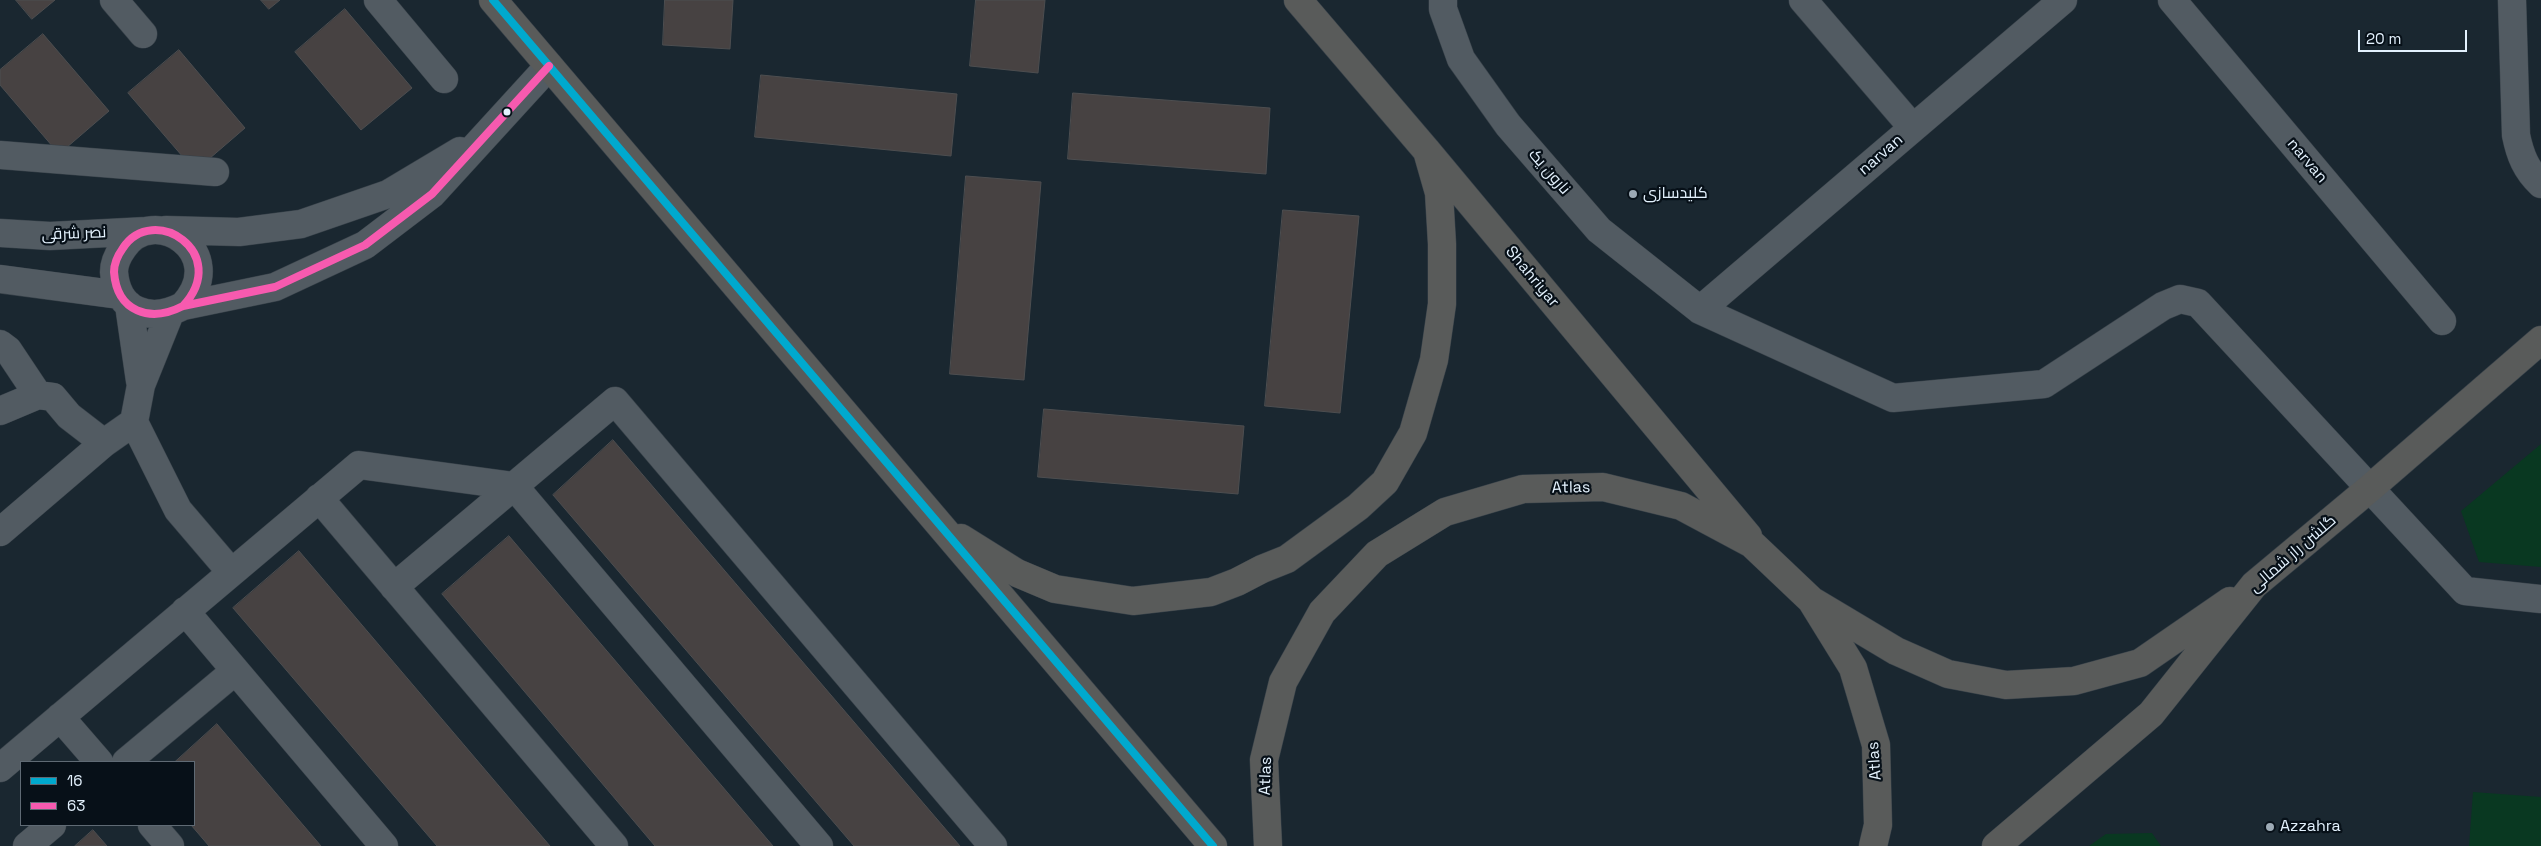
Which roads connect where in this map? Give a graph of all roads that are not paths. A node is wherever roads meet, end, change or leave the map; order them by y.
1 (114, 0) edge
2 (378, 0) edge
3 (493, 0) edge
4 (1298, 0) edge
5 (1442, 0) edge
6 (1803, 0) edge
7 (2063, 0) edge
8 (2172, 0) edge
9 (2512, 0) edge
10 (143, 34) dead end
11 (549, 66) junction
12 (444, 79) dead end
13 (1913, 128) junction
14 (485, 136) junction
15 (1427, 151) junction
16 (0, 155) edge
17 (215, 172) dead end
18 (2541, 184) edge
19 (155, 231) junction
20 (0, 233) edge
21 (0, 279) edge
22 (125, 300) junction
23 (176, 309) junction
24 (1700, 310) junction
25 (2442, 321) dead end
26 (2541, 340) edge
27 (0, 344) edge
28 (141, 385) junction
29 (38, 395) junction
30 (0, 411) edge
31 (134, 422) junction
32 (104, 443) junction
33 (514, 486) junction
34 (2369, 489) junction
35 (319, 498) junction
36 (940, 526) junction
37 (0, 532) edge
38 (1764, 555) junction
39 (232, 572) junction
40 (2254, 584) junction
41 (394, 587) junction
42 (2541, 599) edge
43 (1811, 600) junction
44 (185, 611) junction
45 (235, 671) junction
46 (60, 717) junction
47 (98, 761) edge
48 (127, 761) edge
49 (0, 768) edge
50 (51, 826) edge
51 (153, 826) edge
52 (27, 846) edge
53 (170, 846) edge
54 (384, 846) edge
55 (614, 846) edge
56 (819, 846) edge
57 (993, 846) edge
58 (1212, 846) edge
59 (1268, 846) edge
60 (1872, 846) edge
61 (1996, 846) edge

1 - 10 street
2 - 12 street
3 - 11 main road
4 - 15 main road, Shahriyar
5 - 24 street, نارون یک
6 - 13 street
7 - 13 street, narvan
8 - 25 street, narvan
9 - 18 street
11 - 14 street
11 - 36 main road
13 - 24 street, narvan
14 - 19 street, نصر شرقی
14 - 23 street
15 - 36 main road
15 - 38 main road, Shahriyar
16 - 17 street
19 - 20 street, نصر شرقی
19 - 22 street
19 - 23 street
21 - 22 street
22 - 23 street
22 - 28 street
23 - 28 street
24 - 34 street, نارون یک
26 - 34 main road, گلشن راز شمالی
27 - 29 street
28 - 31 street
29 - 30 street
29 - 32 street
31 - 32 street
31 - 39 street
32 - 37 street
33 - 35 street
33 - 41 street
33 - 56 street
33 - 57 street
34 - 40 main road, گلشن راز شمالی
34 - 42 street, نارون یک
35 - 39 street
35 - 41 street
36 - 58 main road
38 - 43 main road, Atlas
38 - 59 main road, Atlas
39 - 44 street
40 - 43 main road
40 - 61 main road, گلشن راز شمالی
41 - 55 street
43 - 60 main road, Atlas
44 - 45 street
44 - 46 street
45 - 48 street
45 - 54 street
46 - 47 street
46 - 49 street
50 - 52 street
51 - 53 street

